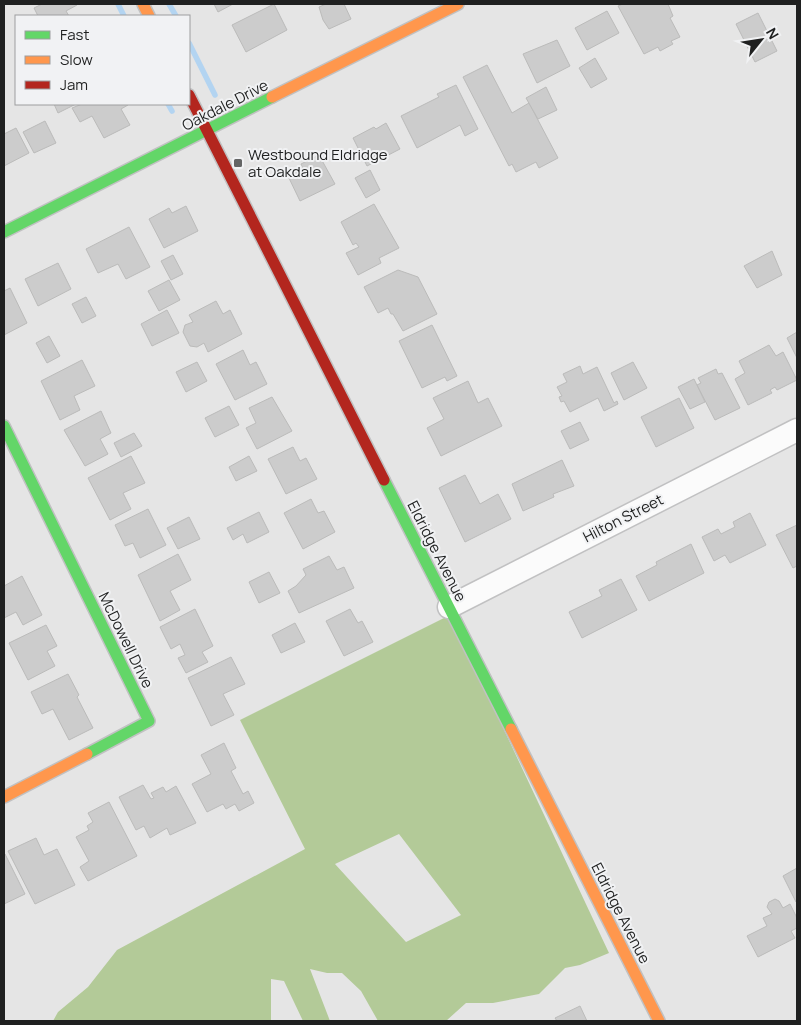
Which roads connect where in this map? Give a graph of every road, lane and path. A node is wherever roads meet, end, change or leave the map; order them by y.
1 (458, 4) edge
2 (190, 97) edge
3 (206, 130) junction
4 (4, 232) edge
5 (4, 426) edge
6 (797, 430) edge
7 (449, 606) junction
8 (4, 797) edge
9 (659, 1021) edge

1 - 3 street, Oakdale Drive
2 - 3 street, Eldridge Avenue
3 - 4 street, Oakdale Drive
3 - 7 street, Eldridge Avenue
5 - 8 street, McDowell Drive
6 - 7 street, Hilton Street
7 - 9 street, Eldridge Avenue

